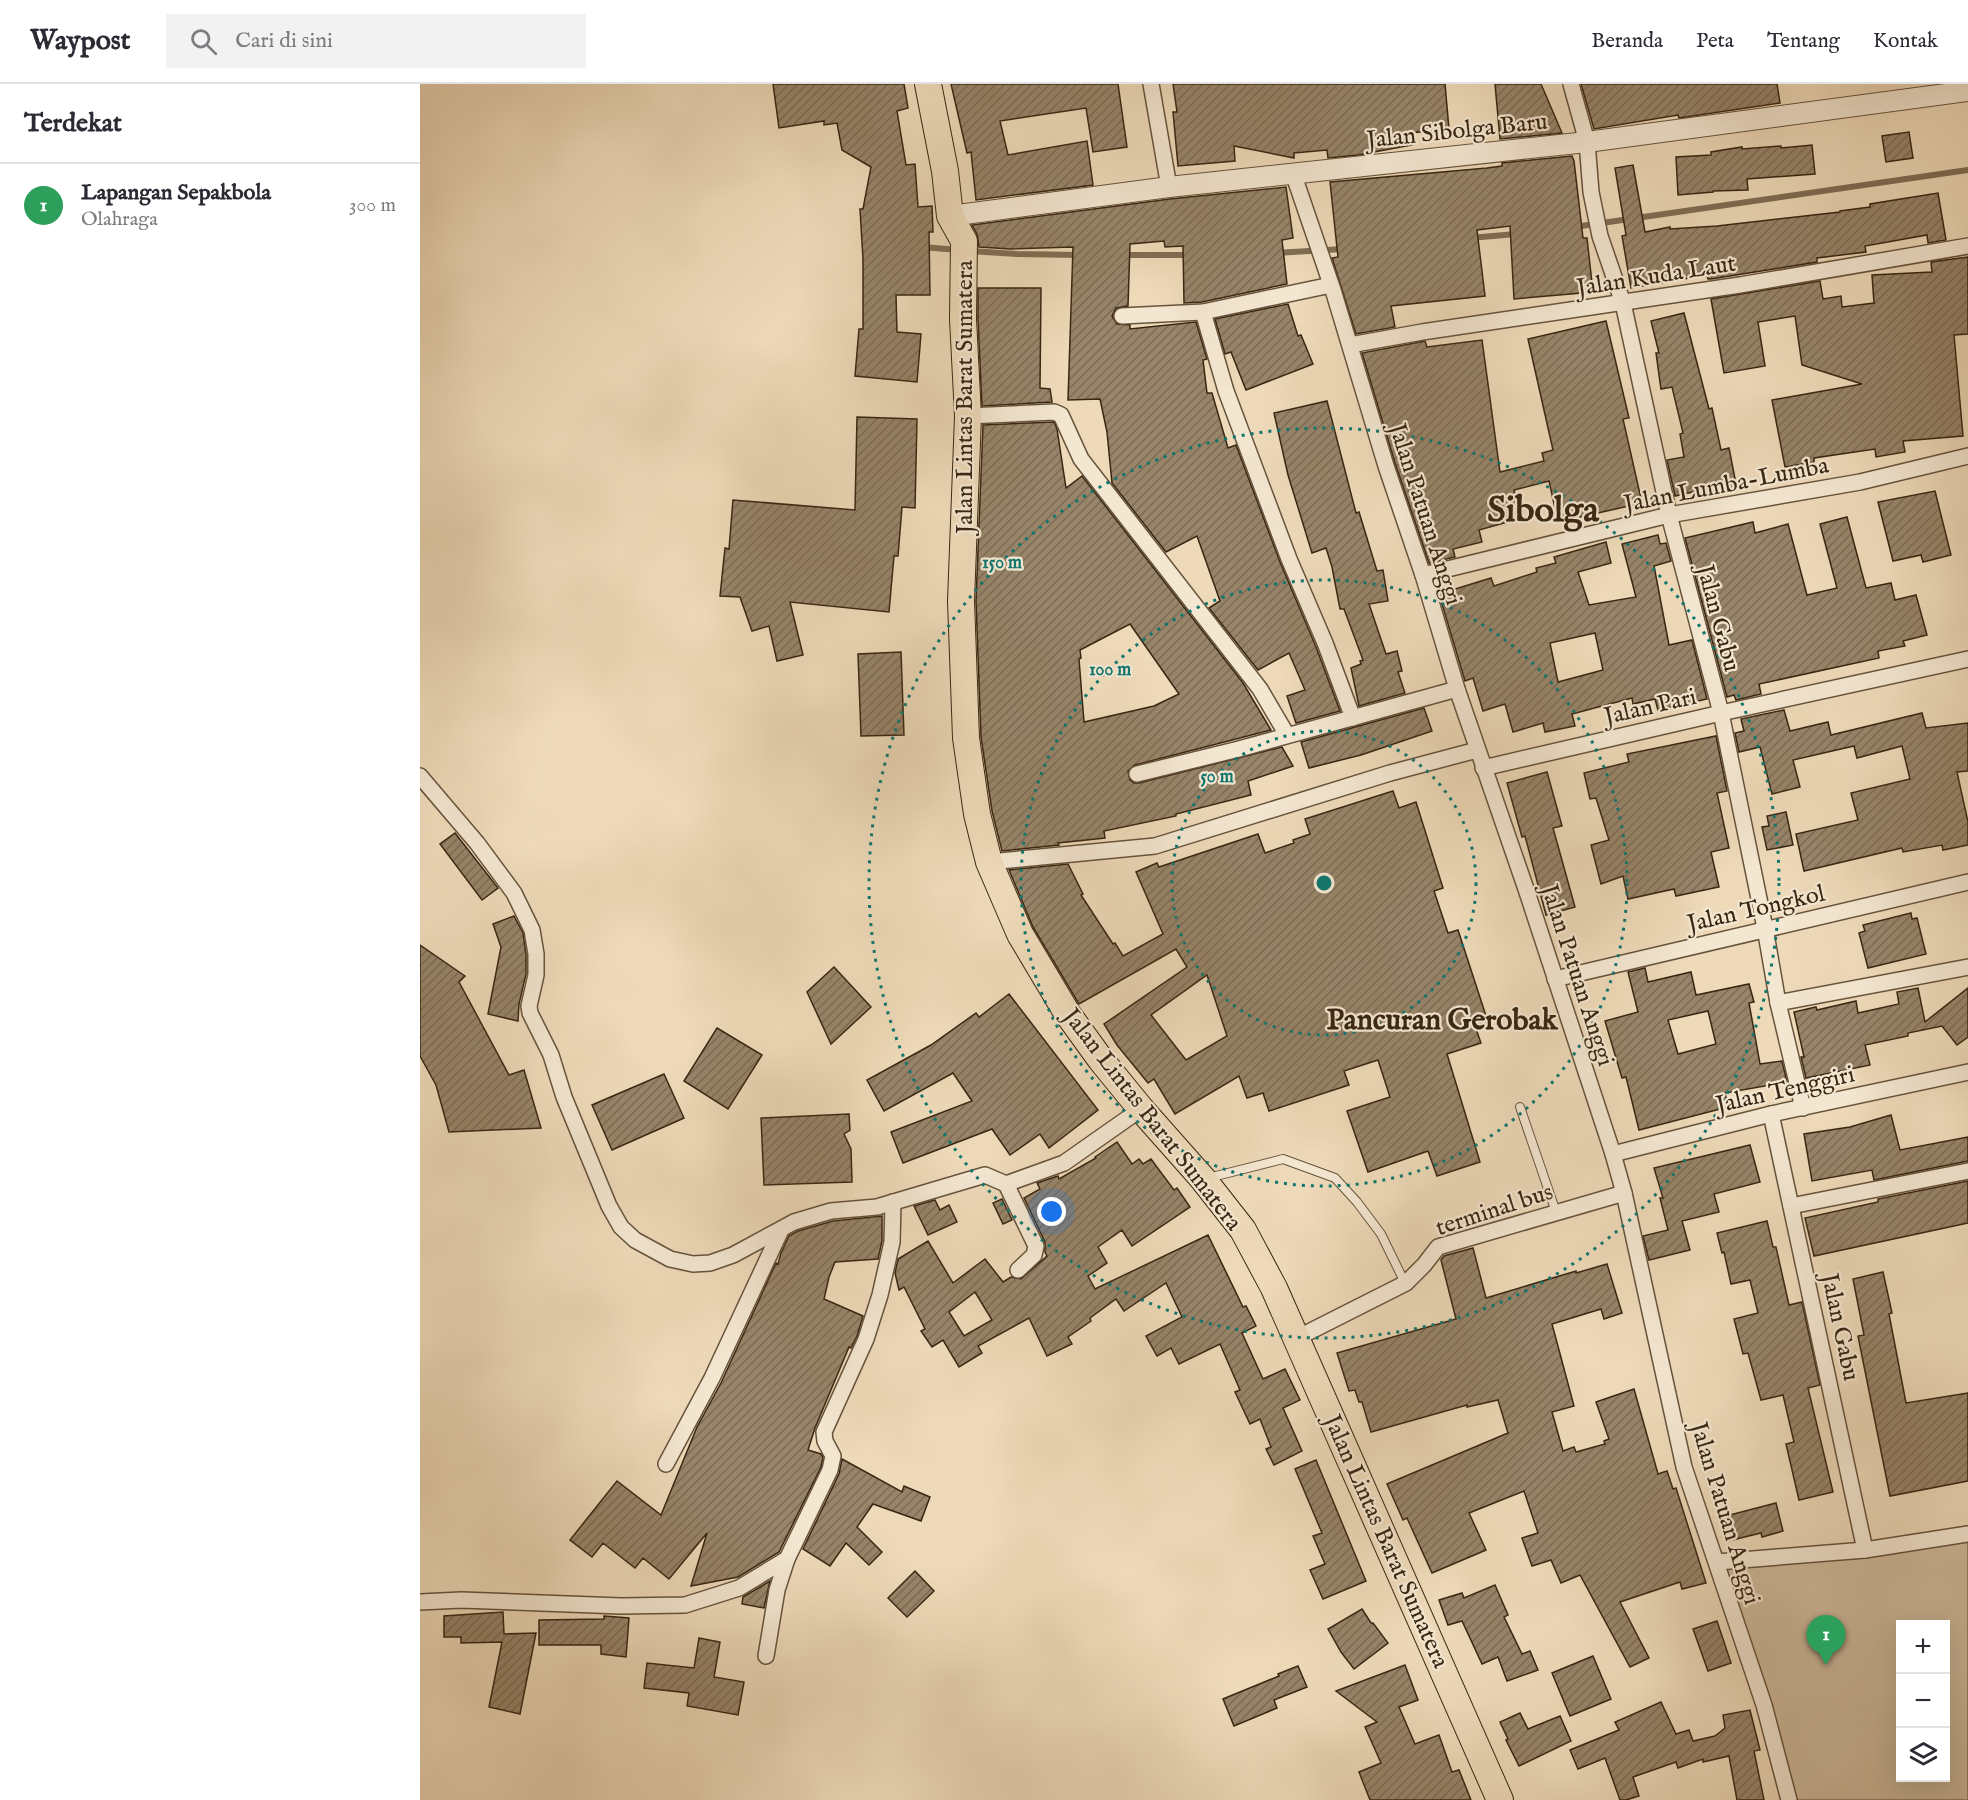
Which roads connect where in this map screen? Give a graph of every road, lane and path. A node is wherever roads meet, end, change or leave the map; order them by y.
1 (928, 84) edge
2 (1151, 84) edge
3 (1571, 84) edge
4 (1968, 92) edge
5 (1587, 142) junction
6 (1293, 173) junction
7 (1169, 187) junction
8 (950, 216) junction
9 (1968, 246) edge
10 (1331, 285) junction
11 (1623, 303) junction
12 (1203, 312) junction
13 (1122, 316) dead end
14 (1350, 345) junction
15 (968, 416) junction
16 (1968, 456) edge
17 (1669, 516) junction
18 (1423, 575) junction
19 (1968, 659) edge
20 (1457, 689) junction
21 (1721, 713) junction
22 (1353, 718) junction
23 (1287, 735) junction
24 (1477, 750) junction
25 (1483, 768) junction
26 (1137, 774) dead end
27 (420, 776) edge
28 (989, 862) junction
29 (1968, 882) edge
30 (1765, 928) junction
31 (1968, 966) edge
32 (1555, 979) junction
33 (1778, 1003) junction
34 (1968, 1072) edge
35 (1520, 1107) dead end
36 (1803, 1108) junction
37 (1141, 1109) junction
38 (1771, 1114) junction
39 (1613, 1154) junction
40 (1968, 1171) edge
41 (1203, 1179) junction
42 (1006, 1184) junction
43 (1624, 1193) junction
44 (893, 1202) junction
45 (1791, 1206) junction
46 (1556, 1212) junction
47 (781, 1230) junction
48 (1018, 1269) dead end
49 (1406, 1283) junction
50 (1295, 1339) junction
51 (666, 1464) dead end
52 (1968, 1534) edge
53 (1865, 1550) junction
54 (787, 1559) junction
55 (1717, 1562) junction
56 (420, 1602) edge
57 (766, 1656) dead end
58 (1500, 1800) edge
59 (1789, 1800) edge

1 - 8 highway, Jalan Lintas Barat Sumatera
2 - 7 street
3 - 5 street, Jalan Gabu
4 - 5 street, Jalan Sibolga Baru
5 - 6 street, Jalan Sibolga Baru
5 - 11 street, Jalan Gabu
6 - 7 street, Jalan Sibolga Baru
6 - 10 street, Jalan Patuan Anggi
7 - 8 street, Jalan Sibolga Baru
8 - 15 highway, Jalan Lintas Barat Sumatera
9 - 11 street, Jalan Kuda Laut
10 - 12 street
10 - 14 street, Jalan Patuan Anggi
11 - 14 street, Jalan Kuda Laut
11 - 17 street, Jalan Gabu
12 - 13 street
12 - 22 street
14 - 18 street, Jalan Patuan Anggi
15 - 23 street
15 - 28 highway, Jalan Lintas Barat Sumatera
16 - 17 street, Jalan Lumba-Lumba
17 - 18 street, Jalan Lumba-Lumba
17 - 21 street, Jalan Gabu
18 - 20 street, Jalan Patuan Anggi
19 - 21 street, Jalan Pari
20 - 22 street
20 - 24 street, Jalan Patuan Anggi
21 - 25 street, Jalan Pari
21 - 30 street, Jalan Gabu
22 - 23 street
23 - 26 street
24 - 25 street, Jalan Patuan Anggi
24 - 28 street
25 - 32 street, Jalan Patuan Anggi
27 - 47 street
28 - 37 highway, Jalan Lintas Barat Sumatera
29 - 30 street, Jalan Tongkol
30 - 32 street, Jalan Tongkol
30 - 33 street, Jalan Gabu
31 - 33 street
32 - 39 street, Jalan Patuan Anggi
33 - 36 street, Jalan Gabu
34 - 36 street, Jalan Tenggiri
35 - 46 lane
36 - 38 street, Jalan Tenggiri
37 - 41 highway, Jalan Lintas Barat Sumatera
37 - 42 street
38 - 39 street, Jalan Tenggiri
38 - 45 street, Jalan Gabu
39 - 43 street, Jalan Patuan Anggi
40 - 45 street
41 - 49 lane
41 - 50 highway, Jalan Lintas Barat Sumatera
42 - 44 street
42 - 48 street
43 - 46 street, terminal bus
43 - 55 street, Jalan Patuan Anggi
44 - 47 street
44 - 54 street
45 - 53 street, Jalan Gabu
46 - 49 street, terminal bus
47 - 51 street
49 - 50 street, terminal bus
50 - 58 highway, Jalan Lintas Barat Sumatera
52 - 53 street
53 - 55 street
54 - 56 street
54 - 57 street
55 - 59 street, Jalan Patuan Anggi

